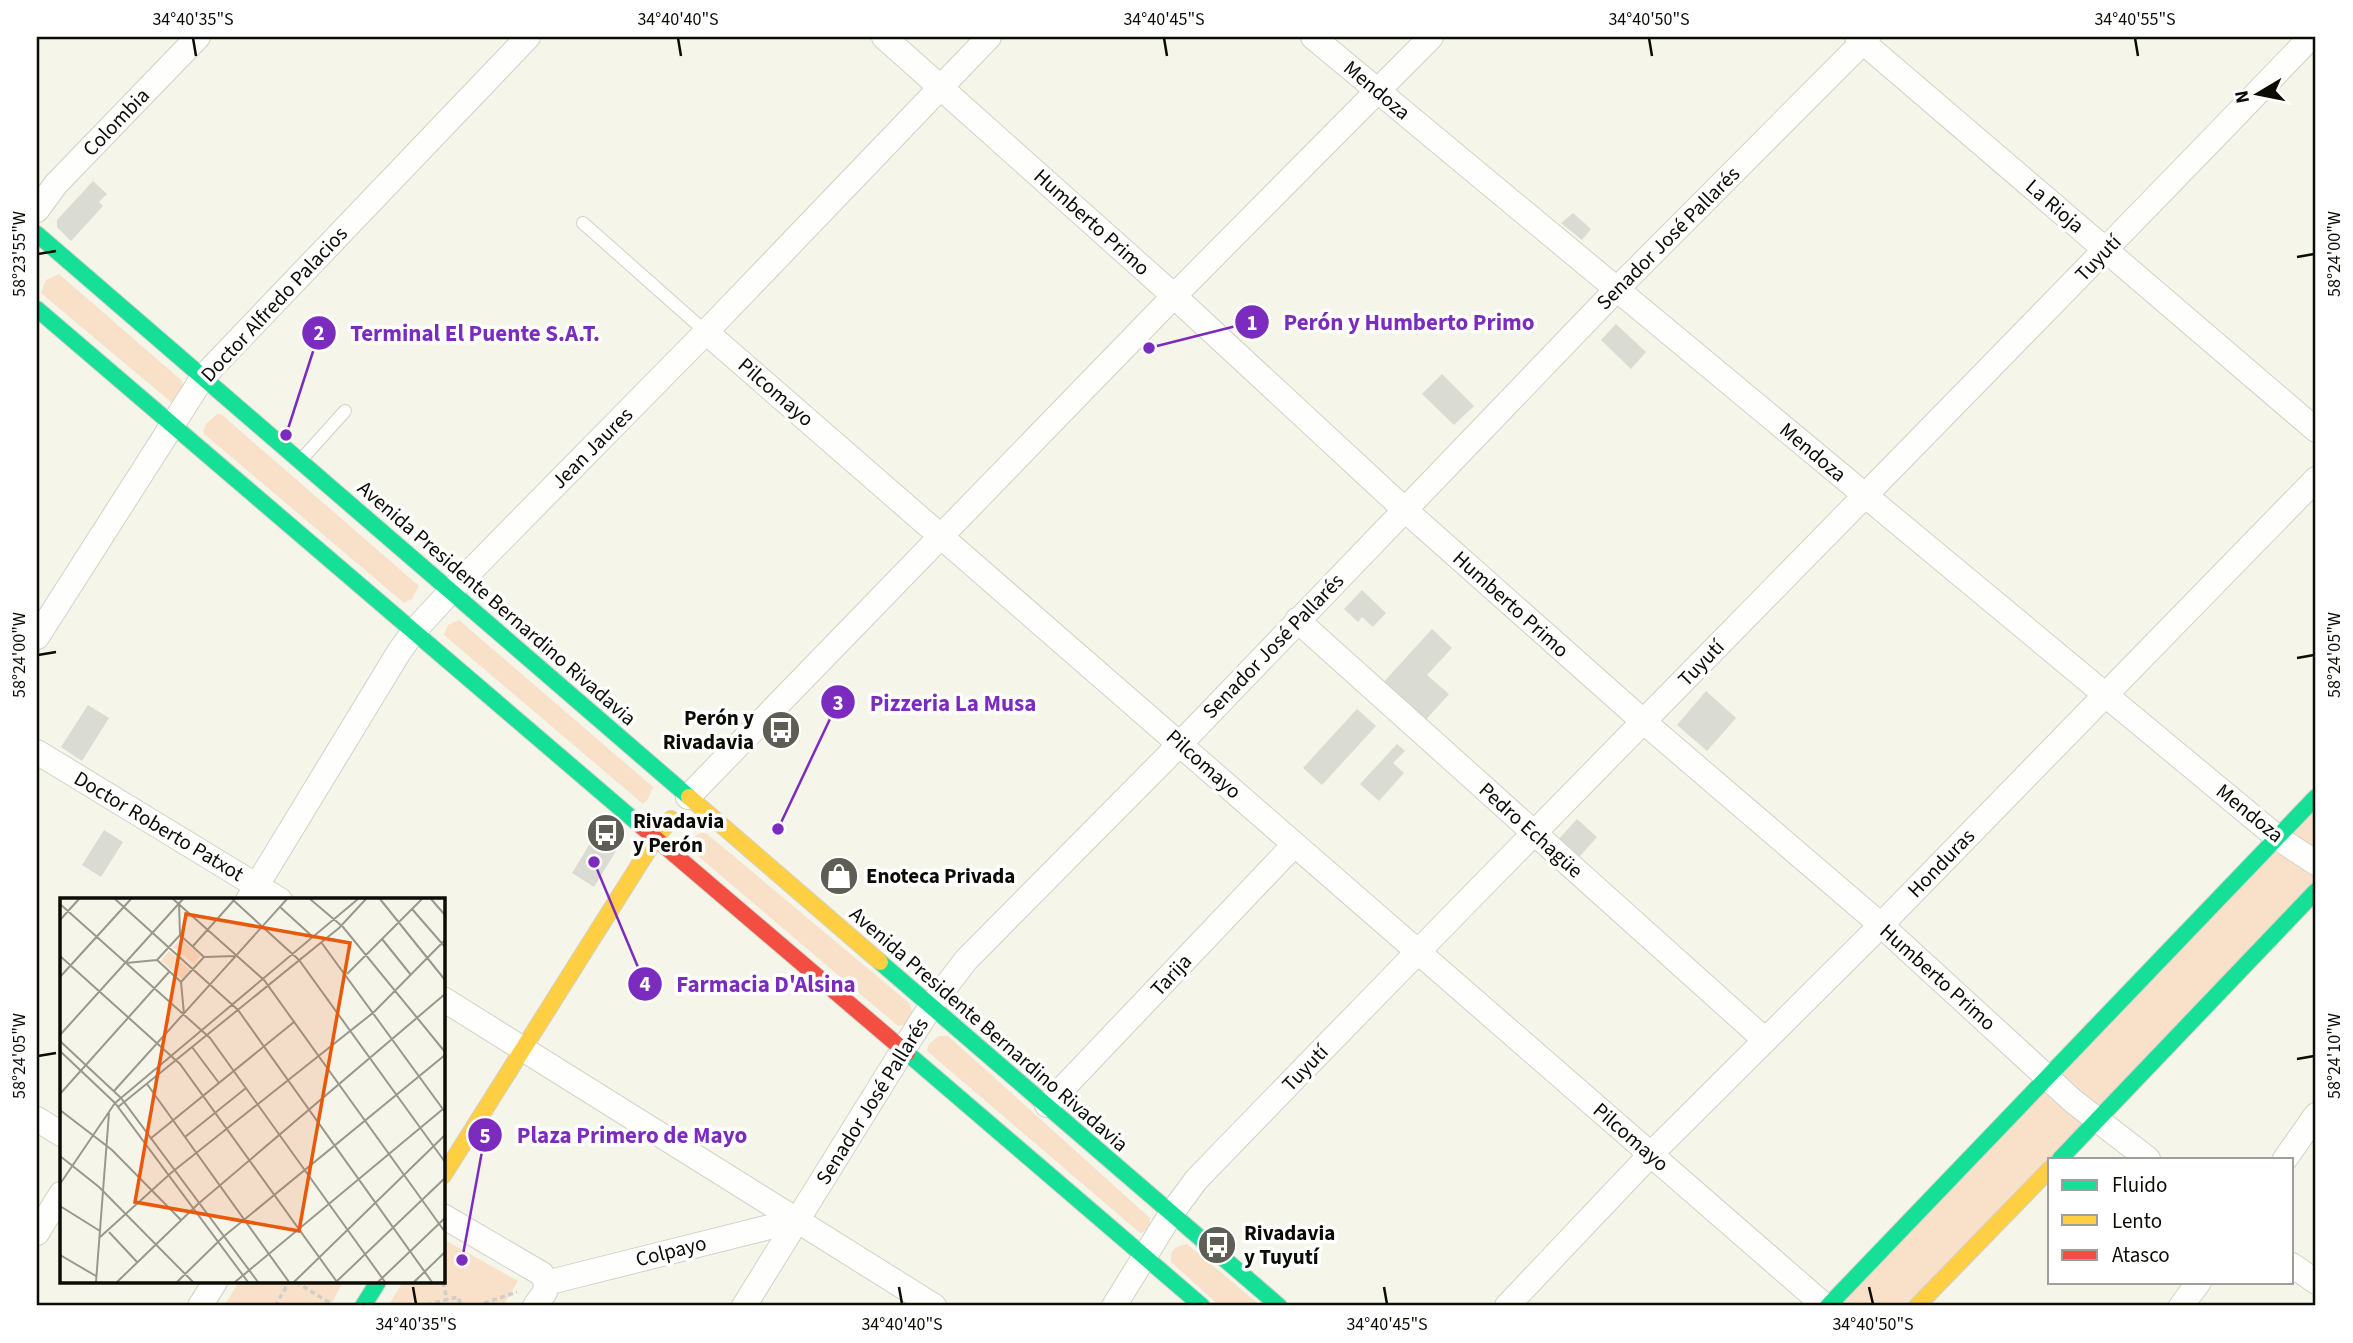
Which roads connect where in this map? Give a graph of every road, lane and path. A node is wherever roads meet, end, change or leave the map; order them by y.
1 (198, 37) edge
2 (528, 37) edge
3 (884, 37) edge
4 (989, 37) edge
5 (1313, 37) edge
6 (1431, 37) edge
7 (2311, 37) edge
8 (1863, 38) edge
9 (942, 87) junction
10 (1378, 90) junction
11 (37, 210) edge
12 (583, 223) dead end
13 (37, 234) edge
14 (2106, 250) junction
15 (1617, 289) junction
16 (1174, 296) junction
17 (37, 309) edge
18 (706, 332) junction
19 (203, 377) junction
20 (345, 411) dead end
21 (173, 424) junction
22 (2316, 430) edge
23 (300, 461) junction
24 (2316, 479) edge
25 (1865, 494) junction
26 (1404, 509) junction
27 (942, 536) junction
28 (450, 592) junction
29 (1297, 620) junction
30 (414, 631) junction
31 (37, 637) edge
32 (2105, 694) junction
33 (1644, 722) junction
34 (1181, 743) junction
35 (37, 752) edge
36 (688, 797) junction
37 (2316, 797) edge
38 (1534, 833) junction
39 (656, 838) junction
40 (2278, 838) junction
41 (1294, 845) junction
42 (2316, 863) edge
43 (2316, 891) edge
44 (255, 896) edge
45 (1881, 925) junction
46 (1416, 952) junction
47 (444, 1000) edge
48 (931, 1006) junction
49 (1765, 1040) junction
50 (523, 1047) junction
51 (903, 1050) junction
52 (2047, 1076) junction
53 (1047, 1105) junction
54 (2316, 1115) edge
55 (37, 1119) edge
56 (2098, 1120) junction
57 (60, 1133) edge
58 (1651, 1154) junction
59 (2061, 1158) edge
60 (2147, 1158) edge
61 (2286, 1158) edge
62 (2048, 1171) edge
63 (444, 1174) edge
64 (60, 1196) edge
65 (1171, 1214) junction
66 (444, 1217) edge
67 (797, 1220) junction
68 (37, 1233) edge
69 (1145, 1257) junction
70 (2294, 1266) edge
71 (2316, 1282) edge
72 (546, 1283) junction
73 (214, 1284) edge
74 (288, 1284) edge
75 (299, 1284) edge
76 (376, 1284) edge
77 (443, 1284) edge
78 (2198, 1284) edge
79 (447, 1300) junction
80 (200, 1306) edge
81 (275, 1306) edge
82 (335, 1306) edge
83 (363, 1306) edge
84 (430, 1306) edge
85 (461, 1306) edge
86 (476, 1306) edge
87 (535, 1306) edge
88 (744, 1306) edge
89 (934, 1306) edge
90 (1114, 1306) edge
91 (1202, 1306) edge
92 (1279, 1306) edge
93 (1507, 1306) edge
94 (1826, 1306) edge
95 (1917, 1306) edge
96 (2181, 1306) edge

1 - 11 street, Colombia
2 - 19 street, Doctor Alfredo Palacios
3 - 9 street, Humberto Primo
4 - 9 street, Jean Jaures
5 - 10 street, Mendoza
6 - 10 street
7 - 14 street, Tuyutí
8 - 14 street, La Rioja
8 - 15 street, Senador José Pallarés
9 - 16 street, Humberto Primo
9 - 18 street, Jean Jaures
10 - 15 street, Mendoza
10 - 16 street
12 - 18 lane, Pilcomayo
13 - 19 main road, Avenida Presidente Bernardino Rivadavia
14 - 22 street, La Rioja
14 - 25 street, Tuyutí
15 - 25 street, Mendoza
15 - 26 street, Senador José Pallarés
16 - 26 street, Humberto Primo
16 - 27 street
17 - 21 main road
18 - 27 street, Pilcomayo
18 - 28 street, Jean Jaures
19 - 21 street, Doctor Alfredo Palacios
19 - 23 main road, Avenida Presidente Bernardino Rivadavia
20 - 23 lane
21 - 30 main road
21 - 31 street, Doctor Alfredo Palacios
23 - 28 main road, Avenida Presidente Bernardino Rivadavia
24 - 32 street, Honduras
25 - 32 street, Mendoza
25 - 33 street, Tuyutí
26 - 29 street, Senador José Pallarés
26 - 33 street, Humberto Primo
27 - 34 street, Pilcomayo
27 - 36 street
28 - 30 street, Jean Jaures
28 - 36 main road, Avenida Presidente Bernardino Rivadavia
29 - 34 street, Senador José Pallarés
29 - 38 street, Pedro Echagüe
30 - 39 main road
30 - 44 street, Jean Jaures
32 - 40 street, Mendoza
32 - 45 street, Honduras
33 - 38 street, Tuyutí
33 - 45 street, Humberto Primo
34 - 41 street, Pilcomayo
34 - 48 street, Senador José Pallarés
35 - 44 street, Doctor Roberto Patxot
36 - 39 main road
36 - 48 main road, Avenida Presidente Bernardino Rivadavia
37 - 40 main road
38 - 46 street, Tuyutí
38 - 49 street, Pedro Echagüe
39 - 50 main road
39 - 51 main road
40 - 42 street, Mendoza
40 - 52 main road
41 - 46 street, Pilcomayo
41 - 53 street, Tarija
43 - 56 main road
45 - 49 street, Honduras
45 - 52 street, Humberto Primo
46 - 58 street, Pilcomayo
46 - 65 street, Tuyutí
47 - 50 street
48 - 51 street, Senador José Pallarés
48 - 53 main road, Avenida Presidente Bernardino Rivadavia
49 - 58 street, Honduras
50 - 63 main road
50 - 67 street
51 - 67 street, Senador José Pallarés
51 - 69 main road
52 - 56 street, Humberto Primo
52 - 94 main road
53 - 65 main road, Avenida Presidente Bernardino Rivadavia
54 - 61 street
55 - 57 street
56 - 59 main road
56 - 60 street, Humberto Primo
58 - 93 street, Honduras
58 - 94 street, Pilcomayo
62 - 95 main road
64 - 68 street
65 - 69 street, Tuyutí
65 - 92 main road, Avenida Presidente Bernardino Rivadavia
66 - 72 street
67 - 72 street, Colpayo
67 - 88 street, Senador José Pallarés
67 - 89 street
69 - 90 street, Tuyutí
69 - 91 main road
70 - 71 street
72 - 86 path
72 - 87 street
73 - 80 street
74 - 81 path
75 - 82 path
76 - 83 main road
77 - 79 path
78 - 96 street
79 - 84 path
79 - 85 path

